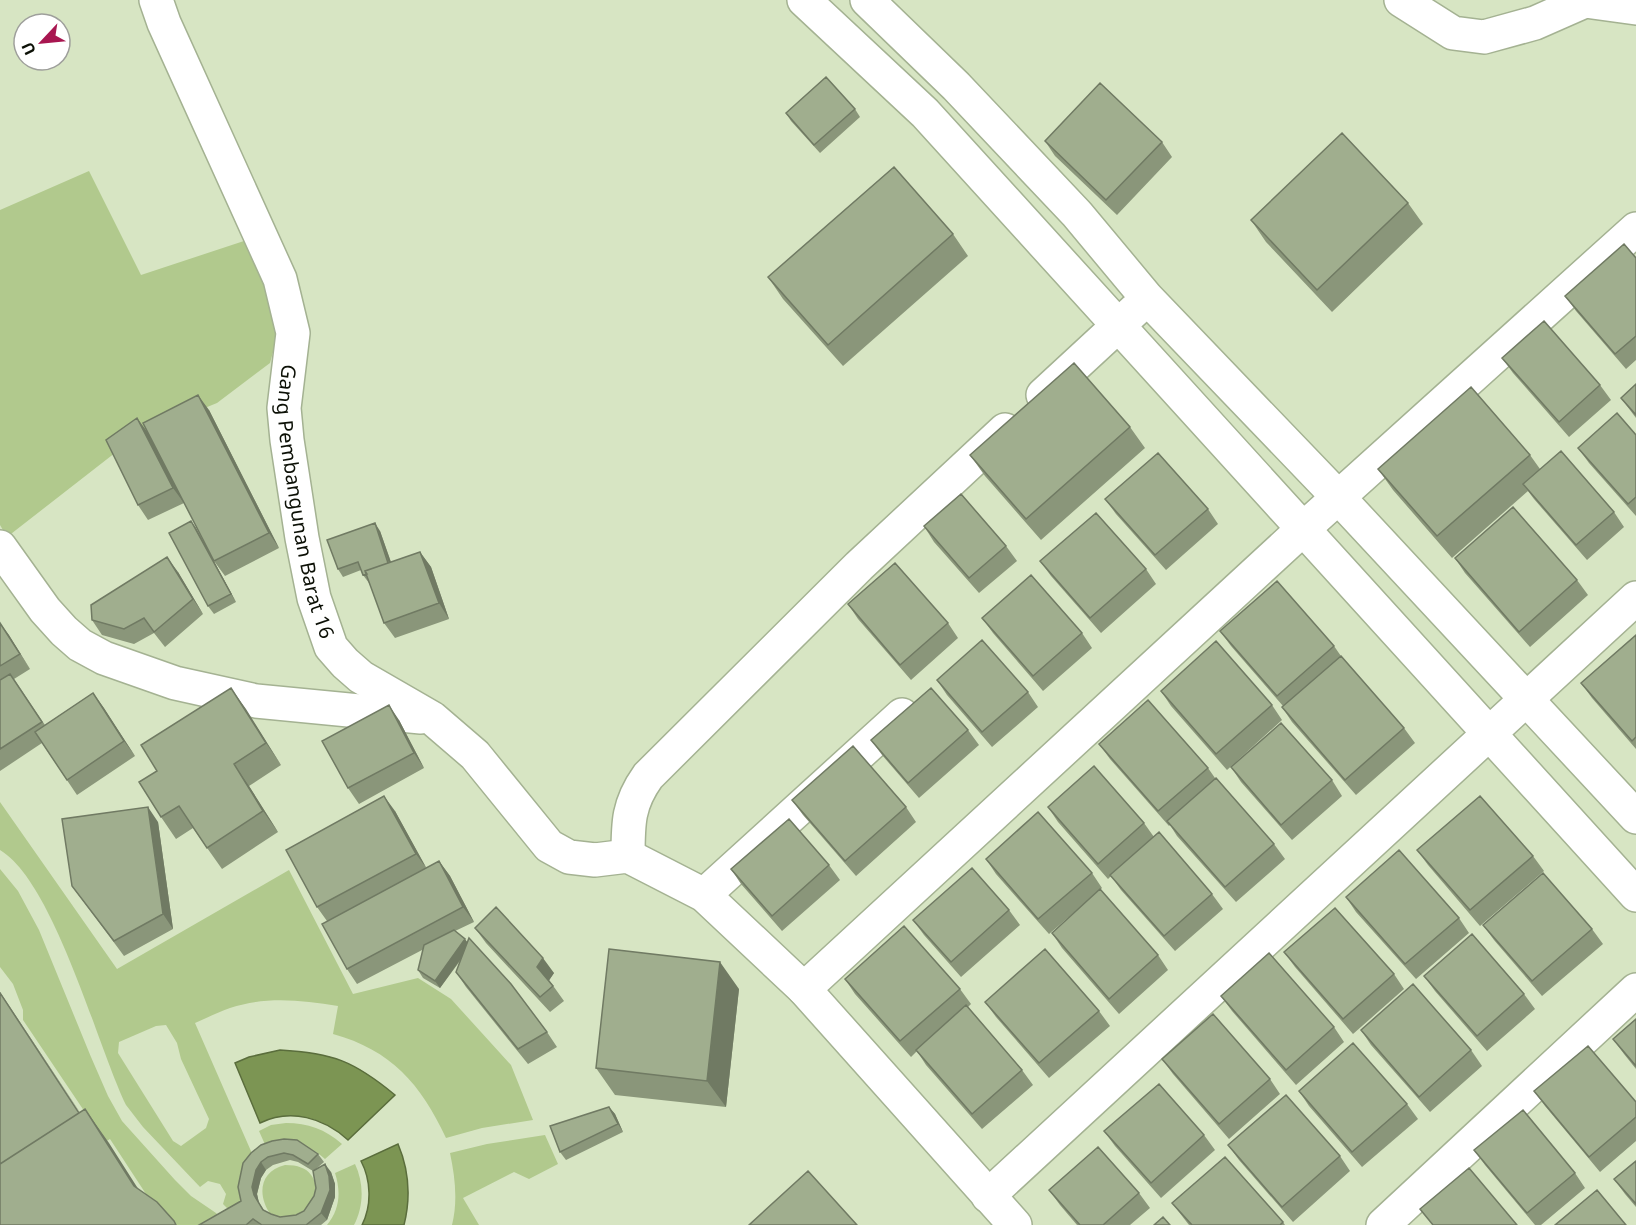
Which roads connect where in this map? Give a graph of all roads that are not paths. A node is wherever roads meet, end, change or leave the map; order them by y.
1 (156, 0) edge
2 (804, 0) edge
3 (867, 0) edge
4 (1401, 0) edge
5 (1636, 8) edge
6 (1636, 229) edge
7 (1147, 298) junction
8 (1119, 325) junction
9 (1339, 498) junction
10 (1303, 529) junction
11 (0, 548) edge
12 (1636, 598) edge
13 (1527, 699) junction
14 (902, 715) edge
15 (432, 718) junction
16 (1489, 734) junction
17 (1636, 817) edge
18 (628, 856) junction
19 (704, 895) junction
20 (1636, 895) edge
21 (804, 989) junction
22 (1636, 990) edge
23 (988, 1196) junction
24 (1015, 1225) edge
25 (1383, 1225) edge

1 - 15 street, Gang Pembangunan Barat 16
2 - 8 street
3 - 7 street
4 - 5 street
6 - 9 street
7 - 8 street
7 - 9 street
8 - 10 street
8 - 18 street
9 - 10 street
9 - 13 street
10 - 16 street
10 - 21 street
11 - 15 street
12 - 13 street
13 - 16 street
13 - 17 street
14 - 19 street
15 - 18 street, Gang Pembangunan Barat 16
16 - 20 street
16 - 23 street
18 - 19 street
19 - 21 street
21 - 23 street
22 - 25 street
23 - 24 street

